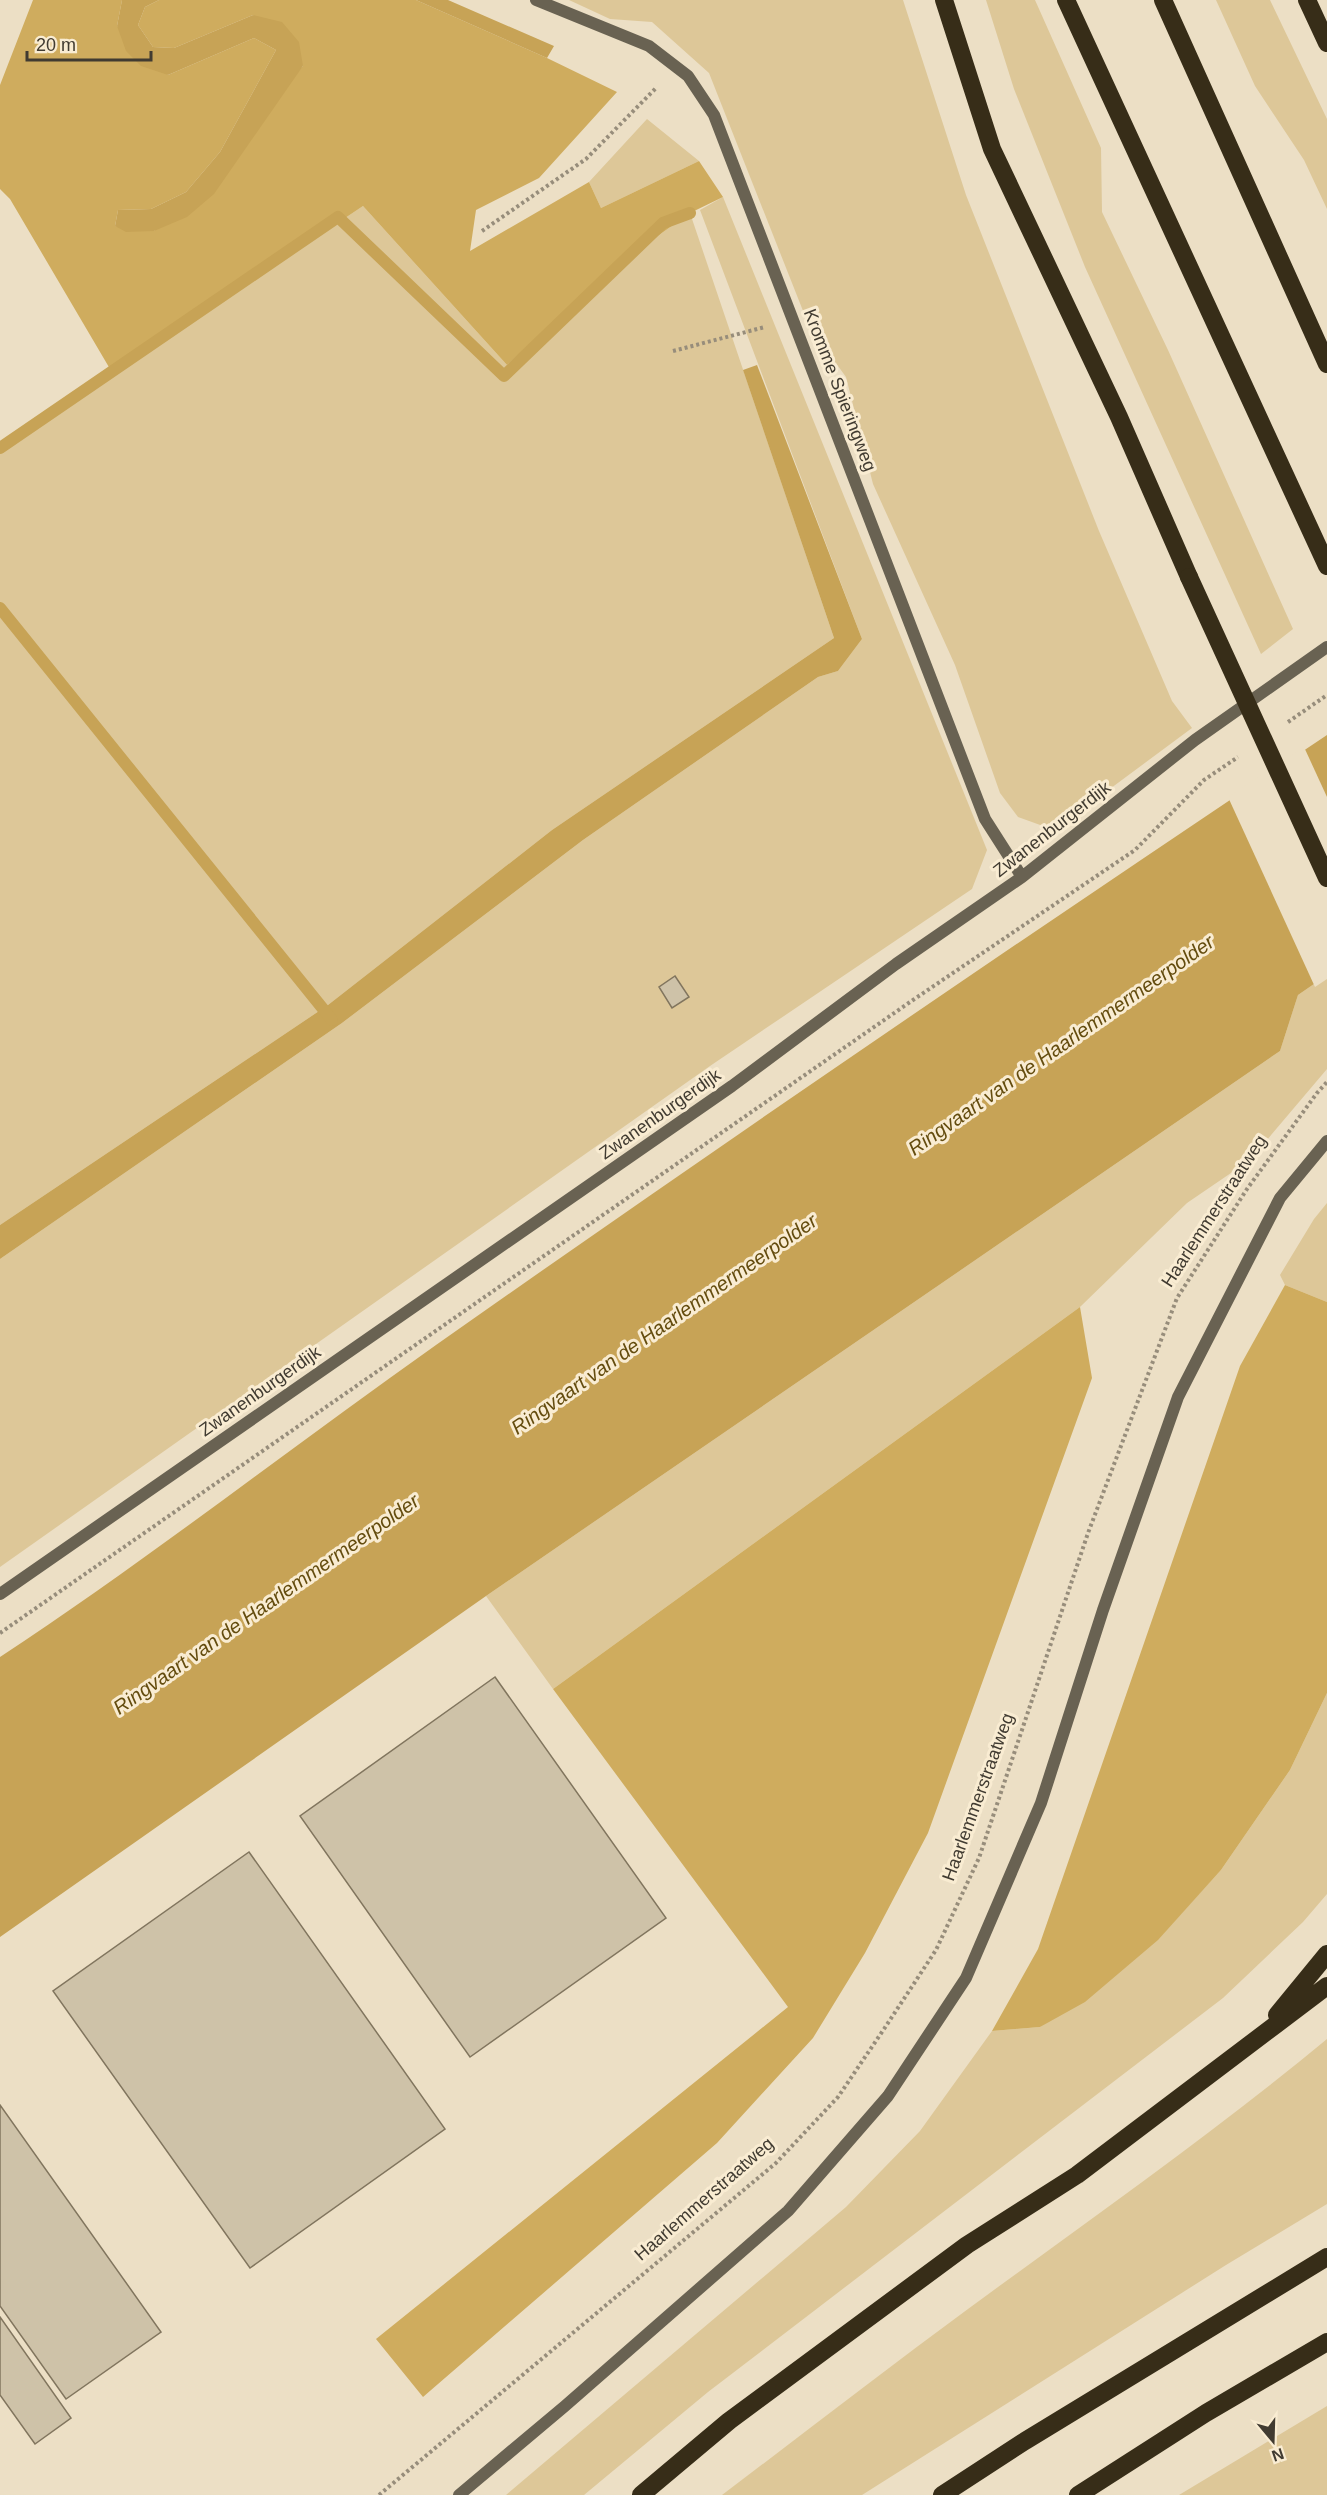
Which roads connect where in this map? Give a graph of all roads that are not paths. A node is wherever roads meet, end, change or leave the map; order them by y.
1 (536, 0) edge
2 (944, 0) edge
3 (1065, 0) edge
4 (1163, 0) edge
5 (1307, 0) edge
6 (1327, 43) edge
7 (1327, 364) edge
8 (1327, 566) edge
9 (1327, 647) edge
10 (1022, 877) junction
11 (1327, 878) edge
12 (1327, 1141) edge
13 (0, 1594) edge
14 (1327, 1954) edge
15 (1327, 1986) edge
16 (1249, 2045) junction
17 (1327, 2257) edge
18 (1327, 2342) edge
19 (459, 2495) edge
20 (641, 2495) edge
21 (942, 2495) edge
22 (1078, 2495) edge

1 - 10 street, Kromme Spieringweg
2 - 11 highway, bridge
3 - 8 highway
4 - 7 highway
5 - 6 highway
9 - 10 street, Zwanenburgerdijk
10 - 13 street, Zwanenburgerdijk
12 - 19 street
14 - 16 highway
15 - 16 highway
16 - 20 highway
17 - 21 highway
18 - 22 highway

